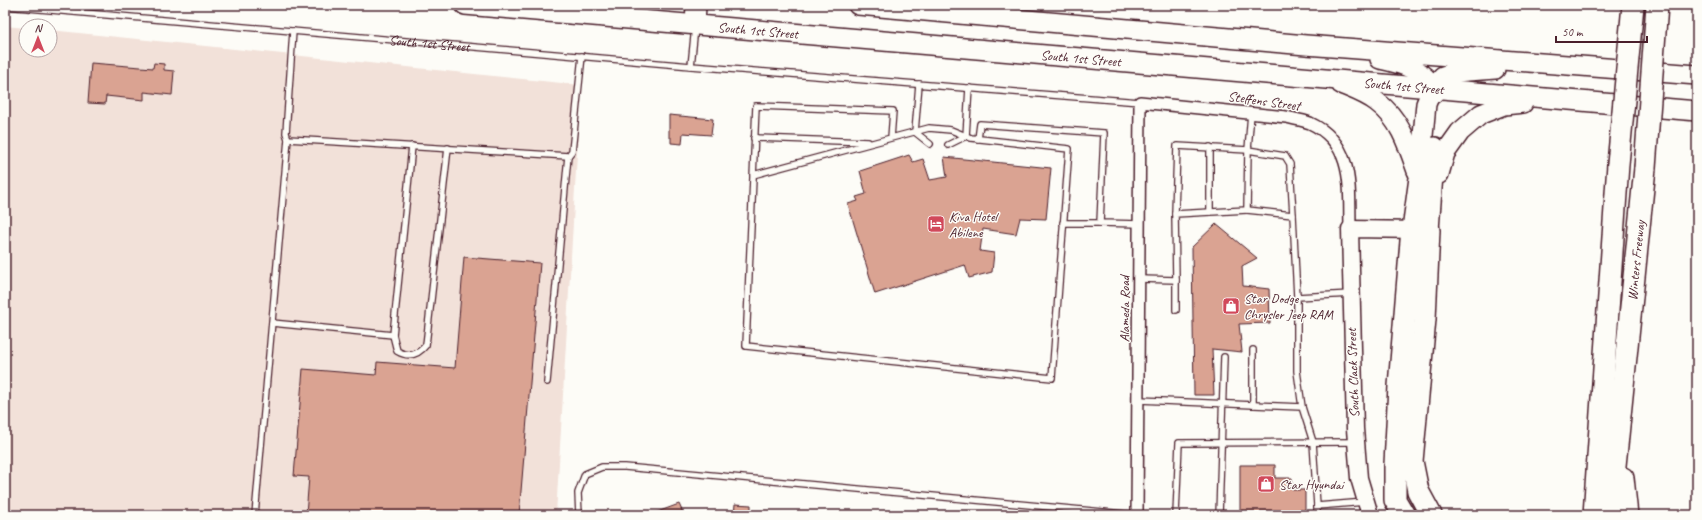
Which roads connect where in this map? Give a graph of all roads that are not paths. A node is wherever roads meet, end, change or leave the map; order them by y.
1 (465, 5) edge
2 (696, 5) edge
3 (858, 5) edge
4 (1633, 5) edge
5 (1657, 5) edge
6 (5, 6) edge
7 (695, 25) junction
8 (293, 31) junction
9 (1306, 45) junction
10 (582, 56) junction
11 (692, 66) junction
12 (1583, 66) junction
13 (1697, 75) edge
14 (1331, 79) junction
15 (919, 84) junction
16 (970, 88) junction
17 (1433, 88) junction
18 (1552, 99) junction
19 (1140, 102) junction
20 (1697, 111) edge
21 (1251, 113) junction
22 (915, 132) junction
23 (966, 136) junction
24 (754, 138) junction
25 (891, 138) junction
26 (288, 139) junction
27 (978, 139) junction
28 (874, 142) junction
29 (930, 144) dead end
30 (412, 146) junction
31 (948, 146) dead end
32 (1210, 147) junction
33 (448, 148) junction
34 (1248, 150) junction
35 (568, 156) junction
36 (753, 175) junction
37 (1419, 178) junction
38 (1431, 201) junction
39 (1247, 210) junction
40 (1210, 212) junction
41 (1175, 214) junction
42 (1293, 215) junction
43 (1063, 223) junction
44 (1100, 223) junction
45 (1140, 224) junction
46 (1350, 229) junction
47 (1421, 230) junction
48 (1139, 279) junction
49 (1176, 280) junction
50 (1351, 294) junction
51 (1297, 297) junction
52 (1176, 310) dead end
53 (272, 323) junction
54 (393, 335) junction
55 (1253, 350) dead end
56 (1224, 357) dead end
57 (547, 382) dead end
58 (1138, 400) junction
59 (1223, 404) junction
60 (1253, 405) junction
61 (1302, 407) junction
62 (1618, 425) junction
63 (1313, 442) junction
64 (1356, 442) junction
65 (1222, 444) junction
66 (1598, 476) junction
67 (1317, 506) junction
68 (1368, 509) edge
69 (255, 515) edge
70 (578, 515) edge
71 (1136, 515) edge
72 (1176, 515) edge
73 (1219, 515) edge
74 (1317, 515) edge
75 (1404, 515) edge
76 (1431, 515) edge
77 (1580, 515) edge
78 (1594, 515) edge
79 (1610, 515) edge
80 (1627, 515) edge

1 - 7 highway, South 1st Street
2 - 7 highway
3 - 9 highway
4 - 66 highway, Winters Freeway, bridge
5 - 62 highway, Winters Freeway, bridge
6 - 8 lane, South 1st Street
7 - 11 lane
7 - 14 highway, South 1st Street
8 - 10 lane, South 1st Street
8 - 26 lane
9 - 12 highway
9 - 17 highway
10 - 11 lane, South 1st Street
10 - 35 lane
11 - 15 lane, South 1st Street
12 - 13 highway
12 - 17 highway
14 - 17 highway, South 1st Street
14 - 37 highway
15 - 16 lane, South 1st Street
15 - 22 lane
16 - 19 lane, South 1st Street
16 - 23 lane
17 - 18 highway, South 1st Street
17 - 37 highway
17 - 38 highway
18 - 20 highway, South 1st Street
18 - 38 highway
19 - 21 street, Steffens Street
19 - 45 street, Alameda Road
21 - 34 lane
21 - 46 street, Steffens Street
22 - 23 lane
22 - 25 lane
22 - 29 lane
23 - 27 lane
23 - 31 lane
24 - 25 lane
24 - 28 lane
24 - 36 lane
25 - 28 lane
26 - 30 lane
26 - 53 lane
27 - 43 lane
27 - 44 lane
28 - 36 lane
30 - 33 lane
30 - 54 lane
32 - 34 lane
32 - 40 lane
32 - 41 lane
33 - 35 lane
33 - 54 lane
34 - 39 lane
34 - 42 lane
35 - 57 lane
36 - 43 lane
37 - 47 highway
38 - 47 highway
39 - 40 lane
39 - 42 lane
40 - 41 lane
41 - 49 lane
42 - 51 lane
43 - 44 lane
44 - 45 lane
45 - 48 street, Alameda Road
46 - 47 main road
46 - 50 main road, South Clack Street
47 - 75 highway
47 - 76 highway
48 - 49 lane
48 - 58 street, Alameda Road
49 - 52 lane
50 - 51 lane
50 - 64 main road, South Clack Street
51 - 61 lane
53 - 54 lane
53 - 69 lane
55 - 60 lane
56 - 59 lane
58 - 59 lane
58 - 71 street, Alameda Road
59 - 60 lane
59 - 65 lane
60 - 61 lane
61 - 63 lane
62 - 79 highway, Winters Freeway
62 - 80 highway
63 - 64 lane
63 - 65 lane
63 - 67 lane
64 - 68 main road, South Clack Street
65 - 72 lane
65 - 73 lane
66 - 77 highway
66 - 78 highway, Winters Freeway
67 - 68 lane
67 - 74 lane
70 - 71 lane

